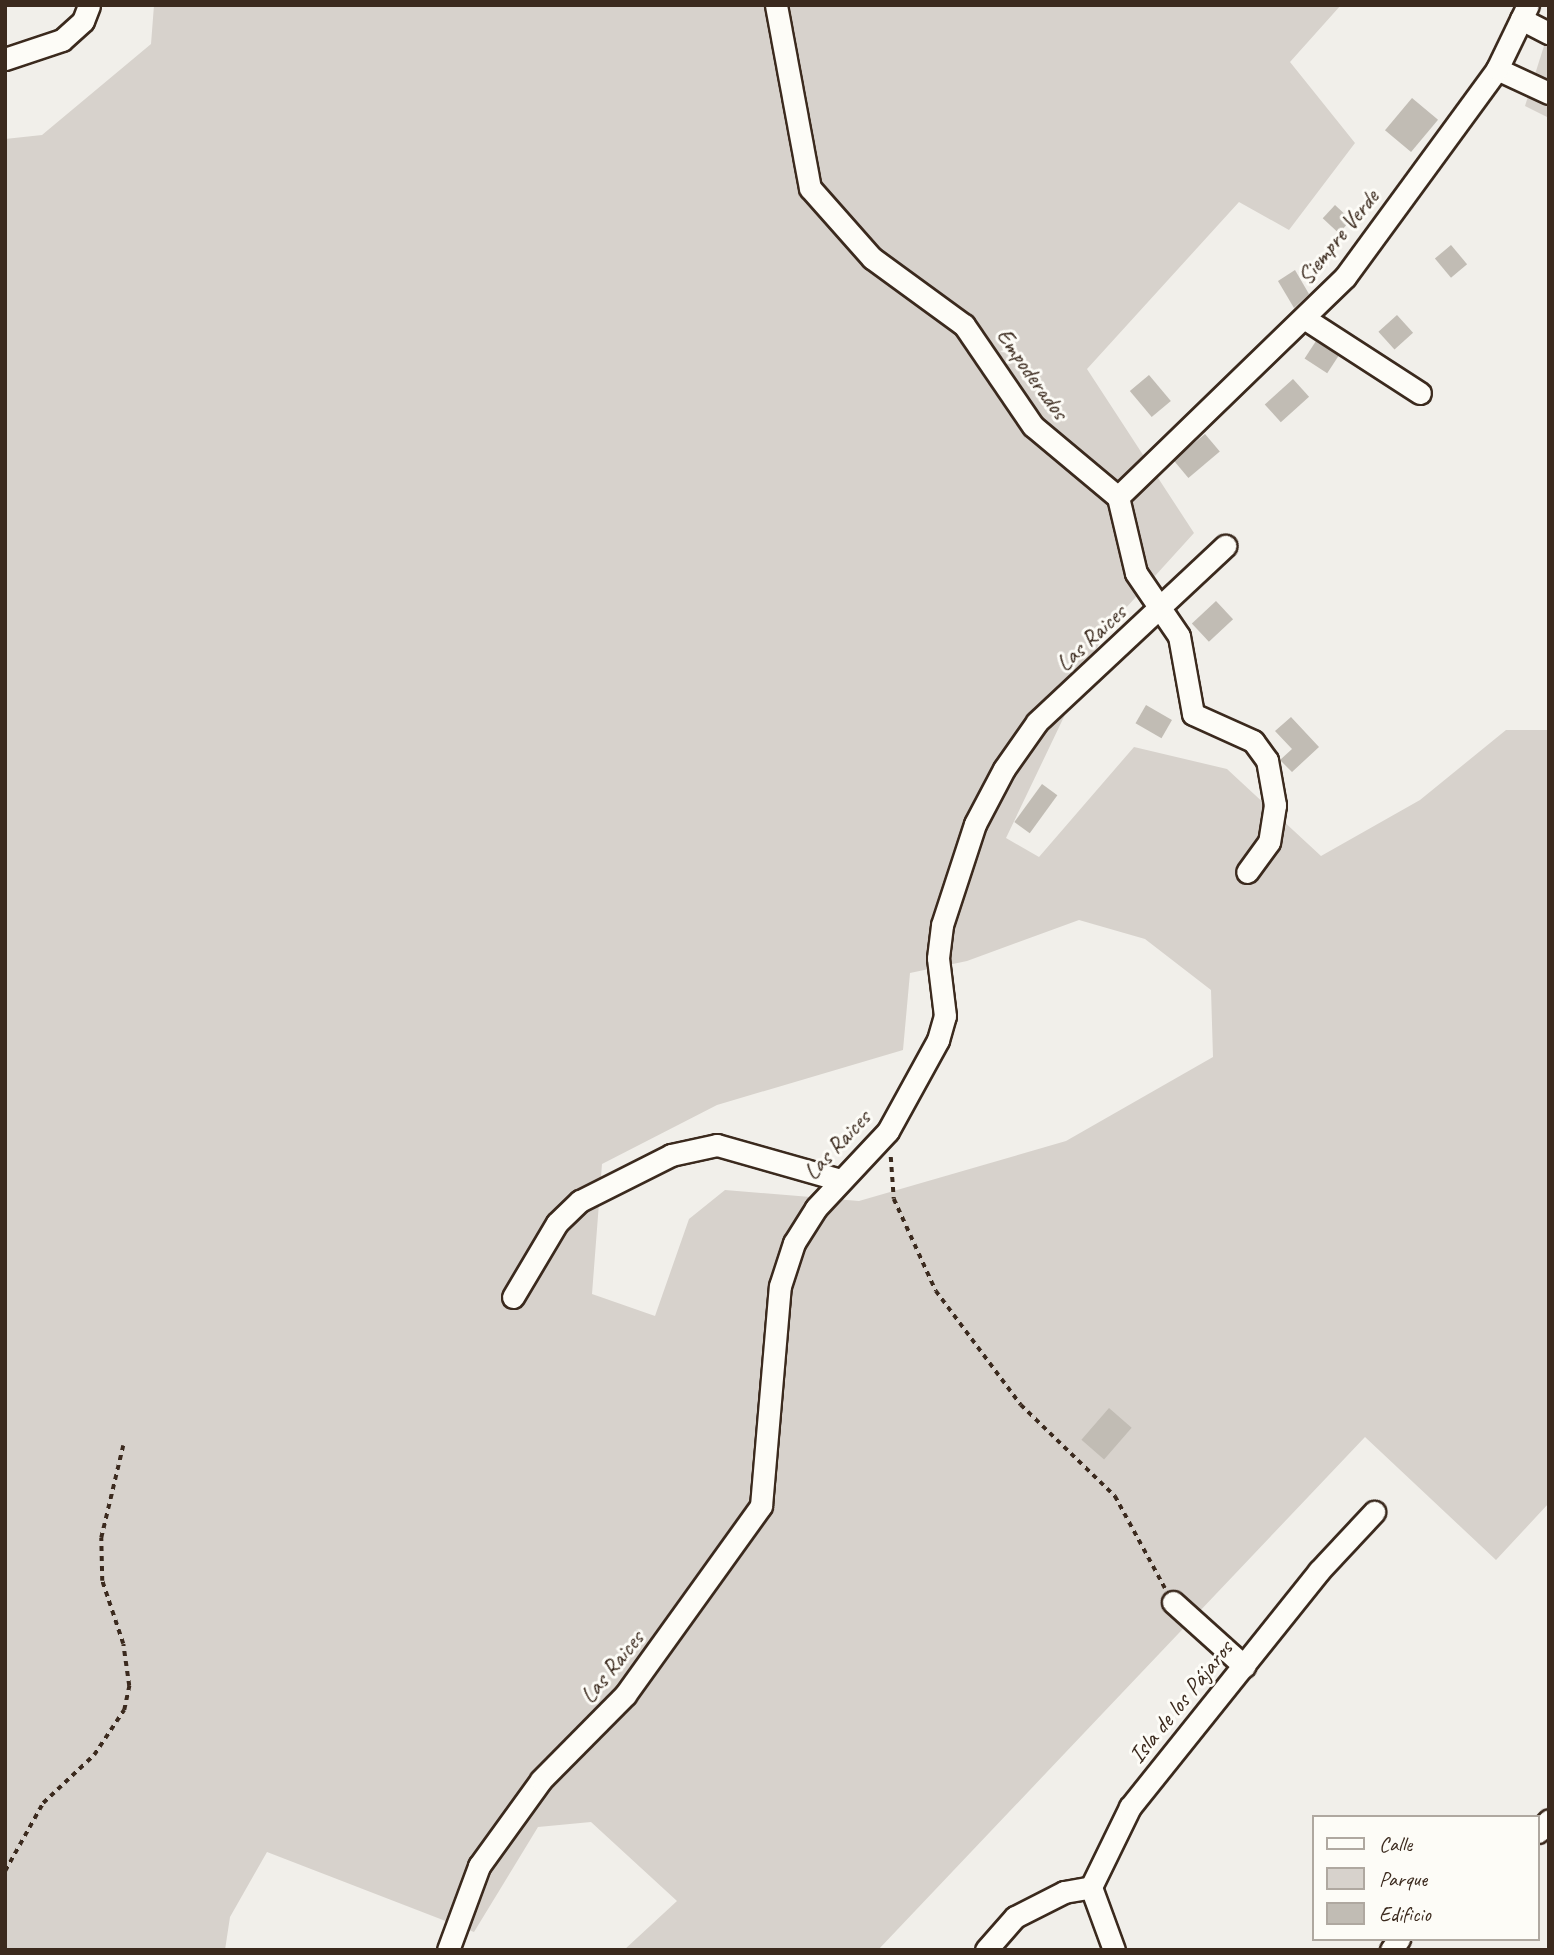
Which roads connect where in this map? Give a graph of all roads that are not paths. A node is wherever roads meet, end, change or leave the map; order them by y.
1 (89, 5) edge
2 (776, 5) edge
3 (1525, 12) edge
4 (1549, 33) edge
5 (5, 59) edge
6 (1497, 69) junction
7 (1549, 93) edge
8 (1304, 318) junction
9 (1420, 393) dead end
10 (1118, 497) junction
11 (1225, 546) dead end
12 (1163, 607) junction
13 (1247, 872) dead end
14 (837, 1179) junction
15 (513, 1297) dead end
16 (1374, 1512) dead end
17 (1173, 1602) road end
18 (1244, 1666) junction
19 (1091, 1887) junction
20 (448, 1950) edge
21 (986, 1950) edge
22 (1114, 1950) edge

1 - 5 street
2 - 10 street, Empoderados
3 - 4 street
3 - 6 street, Siempre Verde
6 - 7 street
6 - 8 street, Siempre Verde
8 - 9 street
8 - 10 street, Siempre Verde
10 - 12 street
11 - 12 street, Las Raices
12 - 13 street
12 - 14 street, Las Raices
14 - 15 street
14 - 20 street, Las Raices
16 - 18 street, Isla de los Pájaros
17 - 18 street
18 - 19 street, Isla de los Pájaros
19 - 21 street
19 - 22 street

